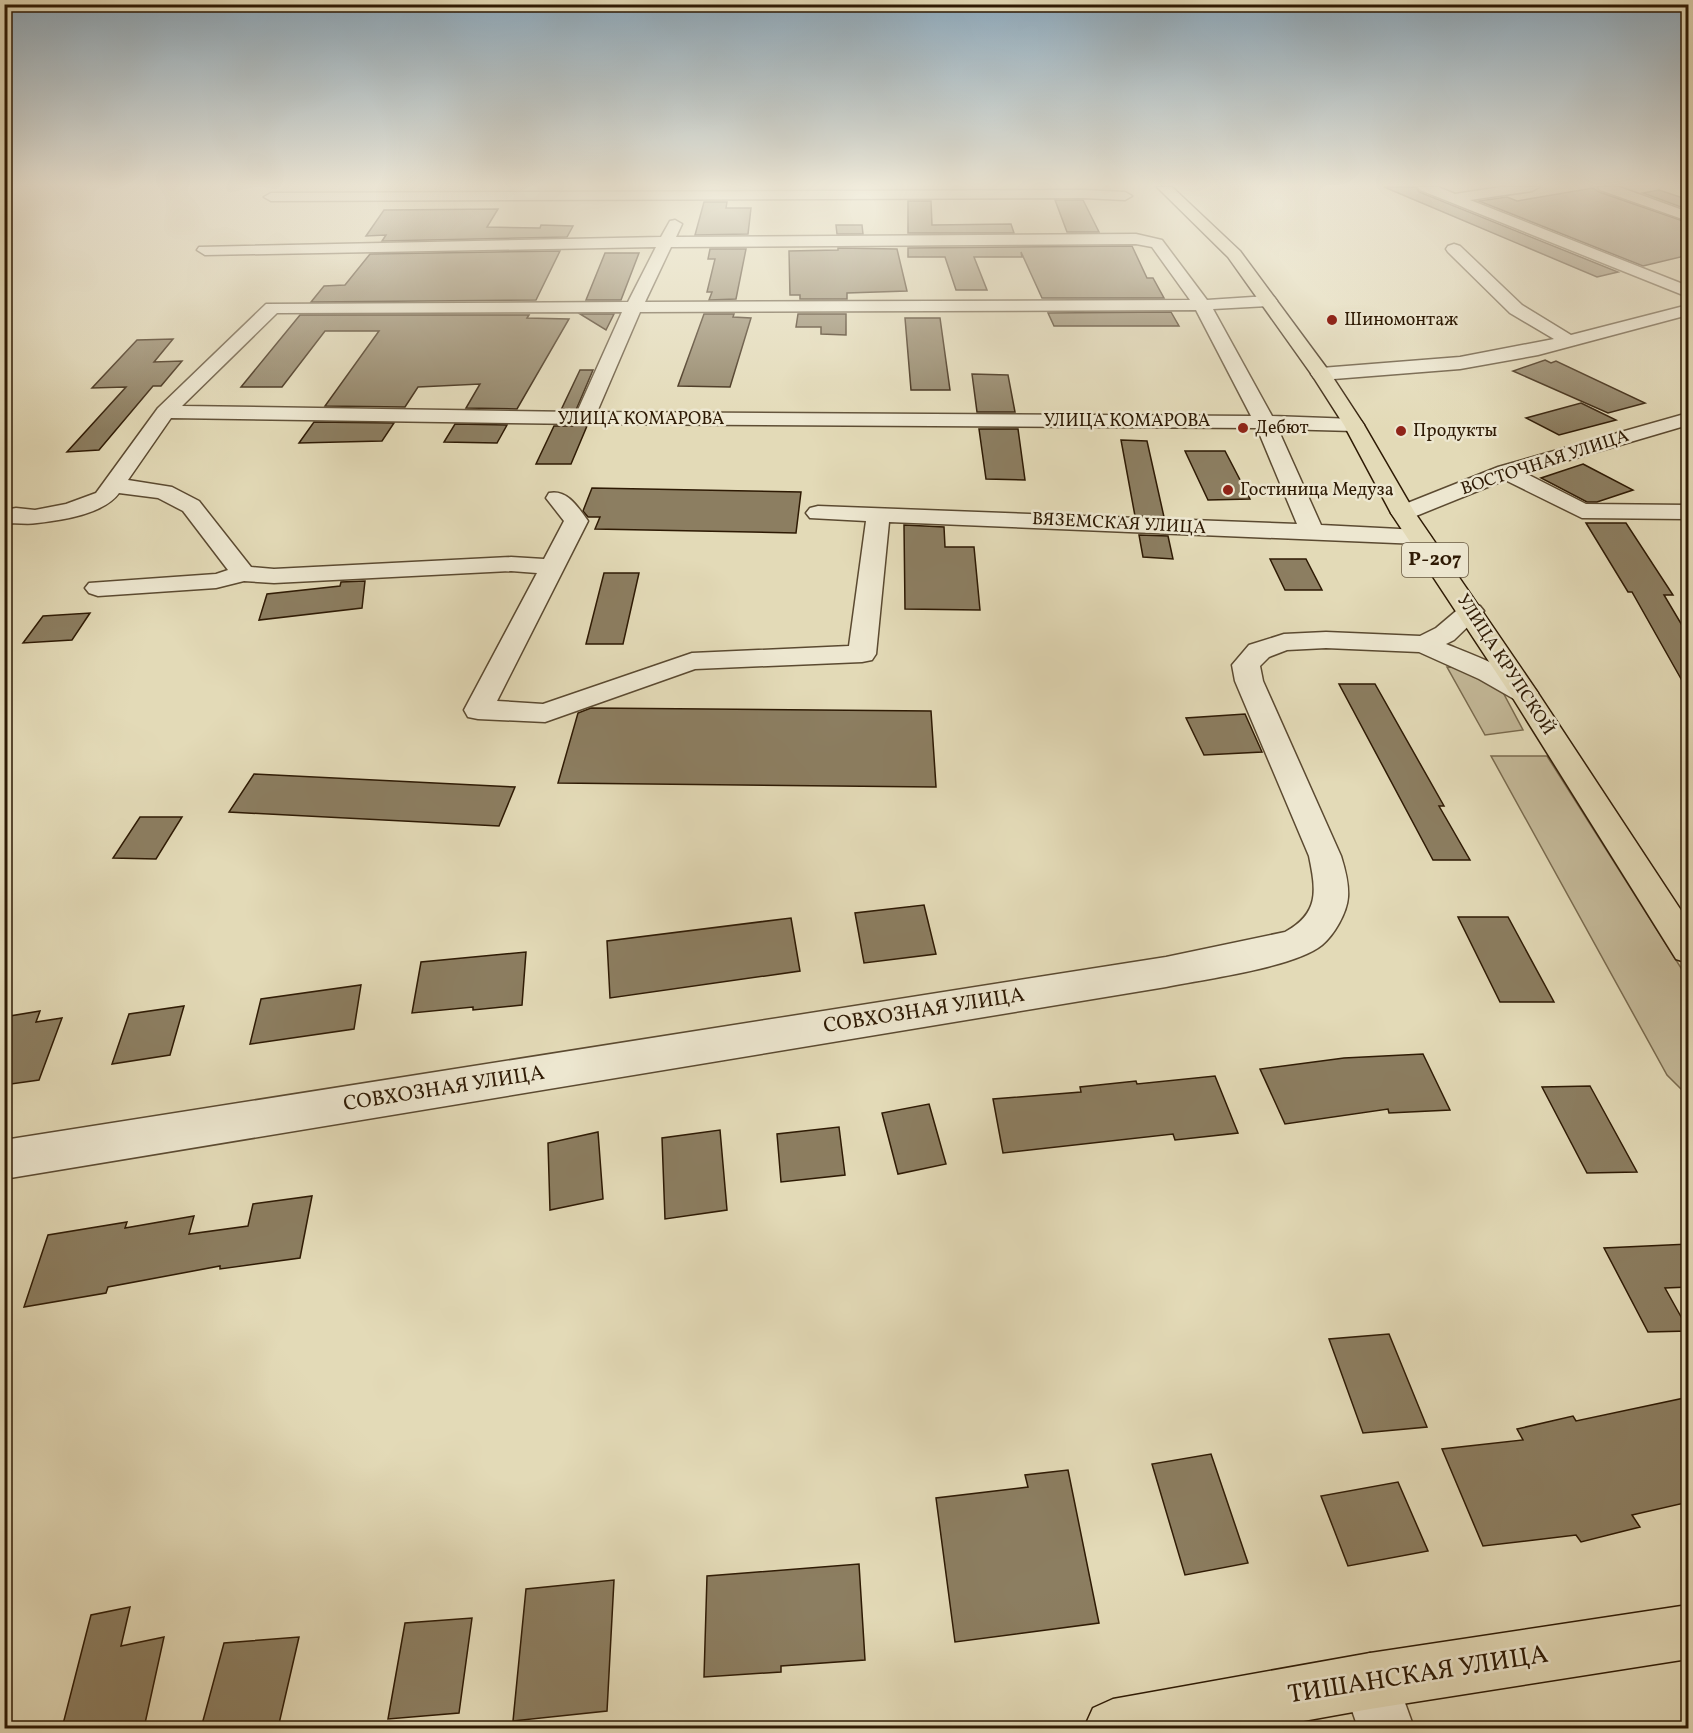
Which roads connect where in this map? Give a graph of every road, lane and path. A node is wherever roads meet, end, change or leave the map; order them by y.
1 (653, 268) edge
2 (1175, 268) edge
3 (1244, 268) edge
4 (1474, 268) edge
5 (1628, 268) edge
6 (1689, 292) edge
7 (1268, 301) junction
8 (1202, 305) junction
9 (633, 308) junction
10 (1689, 310) edge
11 (1569, 341) junction
12 (1321, 374) junction
13 (165, 412) junction
14 (584, 418) junction
15 (1689, 419) edge
16 (1265, 422) junction
17 (1354, 425) junction
18 (1506, 471) junction
19 (113, 485) junction
20 (557, 498) dead end
21 (1689, 512) edge
22 (818, 513) dead end
23 (1403, 513) junction
24 (878, 515) junction
25 (4, 517) edge
26 (1312, 532) junction
27 (1419, 537) junction
28 (553, 567) junction
29 (244, 574) junction
30 (98, 588) dead end
31 (1471, 612) junction
32 (1424, 644) junction
33 (1524, 693) junction
34 (1689, 949) edge
35 (4, 1160) edge
36 (1689, 1632) edge
37 (1378, 1705) edge
38 (1113, 1728) edge

1 - 9 street
2 - 8 street
3 - 7 main road, УЛИЦА КРУПСКОЙ / Р-207
4 - 11 street
5 - 6 street
7 - 8 street
7 - 12 main road, УЛИЦА КРУПСКОЙ / Р-207
8 - 9 street
8 - 16 street
9 - 13 street
9 - 14 street
10 - 11 street
11 - 12 street
12 - 17 main road, УЛИЦА КРУПСКОЙ / Р-207
13 - 14 street, УЛИЦА КОМАРОВА
13 - 19 street
14 - 16 street, УЛИЦА КОМАРОВА
15 - 18 street, ВОСТОЧНАЯ УЛИЦА
16 - 17 street, УЛИЦА КОМАРОВА
16 - 26 street
17 - 23 main road, УЛИЦА КРУПСКОЙ / Р-207
18 - 21 street
18 - 23 street, ВОСТОЧНАЯ УЛИЦА
19 - 25 street
19 - 29 street
20 - 28 street
22 - 24 street, ВЯЗЕМСКАЯ УЛИЦА
23 - 27 main road, УЛИЦА КРУПСКОЙ / Р-207
24 - 26 street, ВЯЗЕМСКАЯ УЛИЦА
24 - 28 street
26 - 27 street, ВЯЗЕМСКАЯ УЛИЦА
27 - 31 main road, УЛИЦА КРУПСКОЙ / Р-207
28 - 29 street
29 - 30 street
31 - 32 street, СОВХОЗНАЯ УЛИЦА
31 - 33 main road, УЛИЦА КРУПСКОЙ / Р-207
32 - 33 street
32 - 35 street, СОВХОЗНАЯ УЛИЦА
33 - 34 main road, УЛИЦА КРУПСКОЙ / Р-207
36 - 37 main road, ТИШАНСКАЯ УЛИЦА
37 - 38 main road, ТИШАНСКАЯ УЛИЦА

